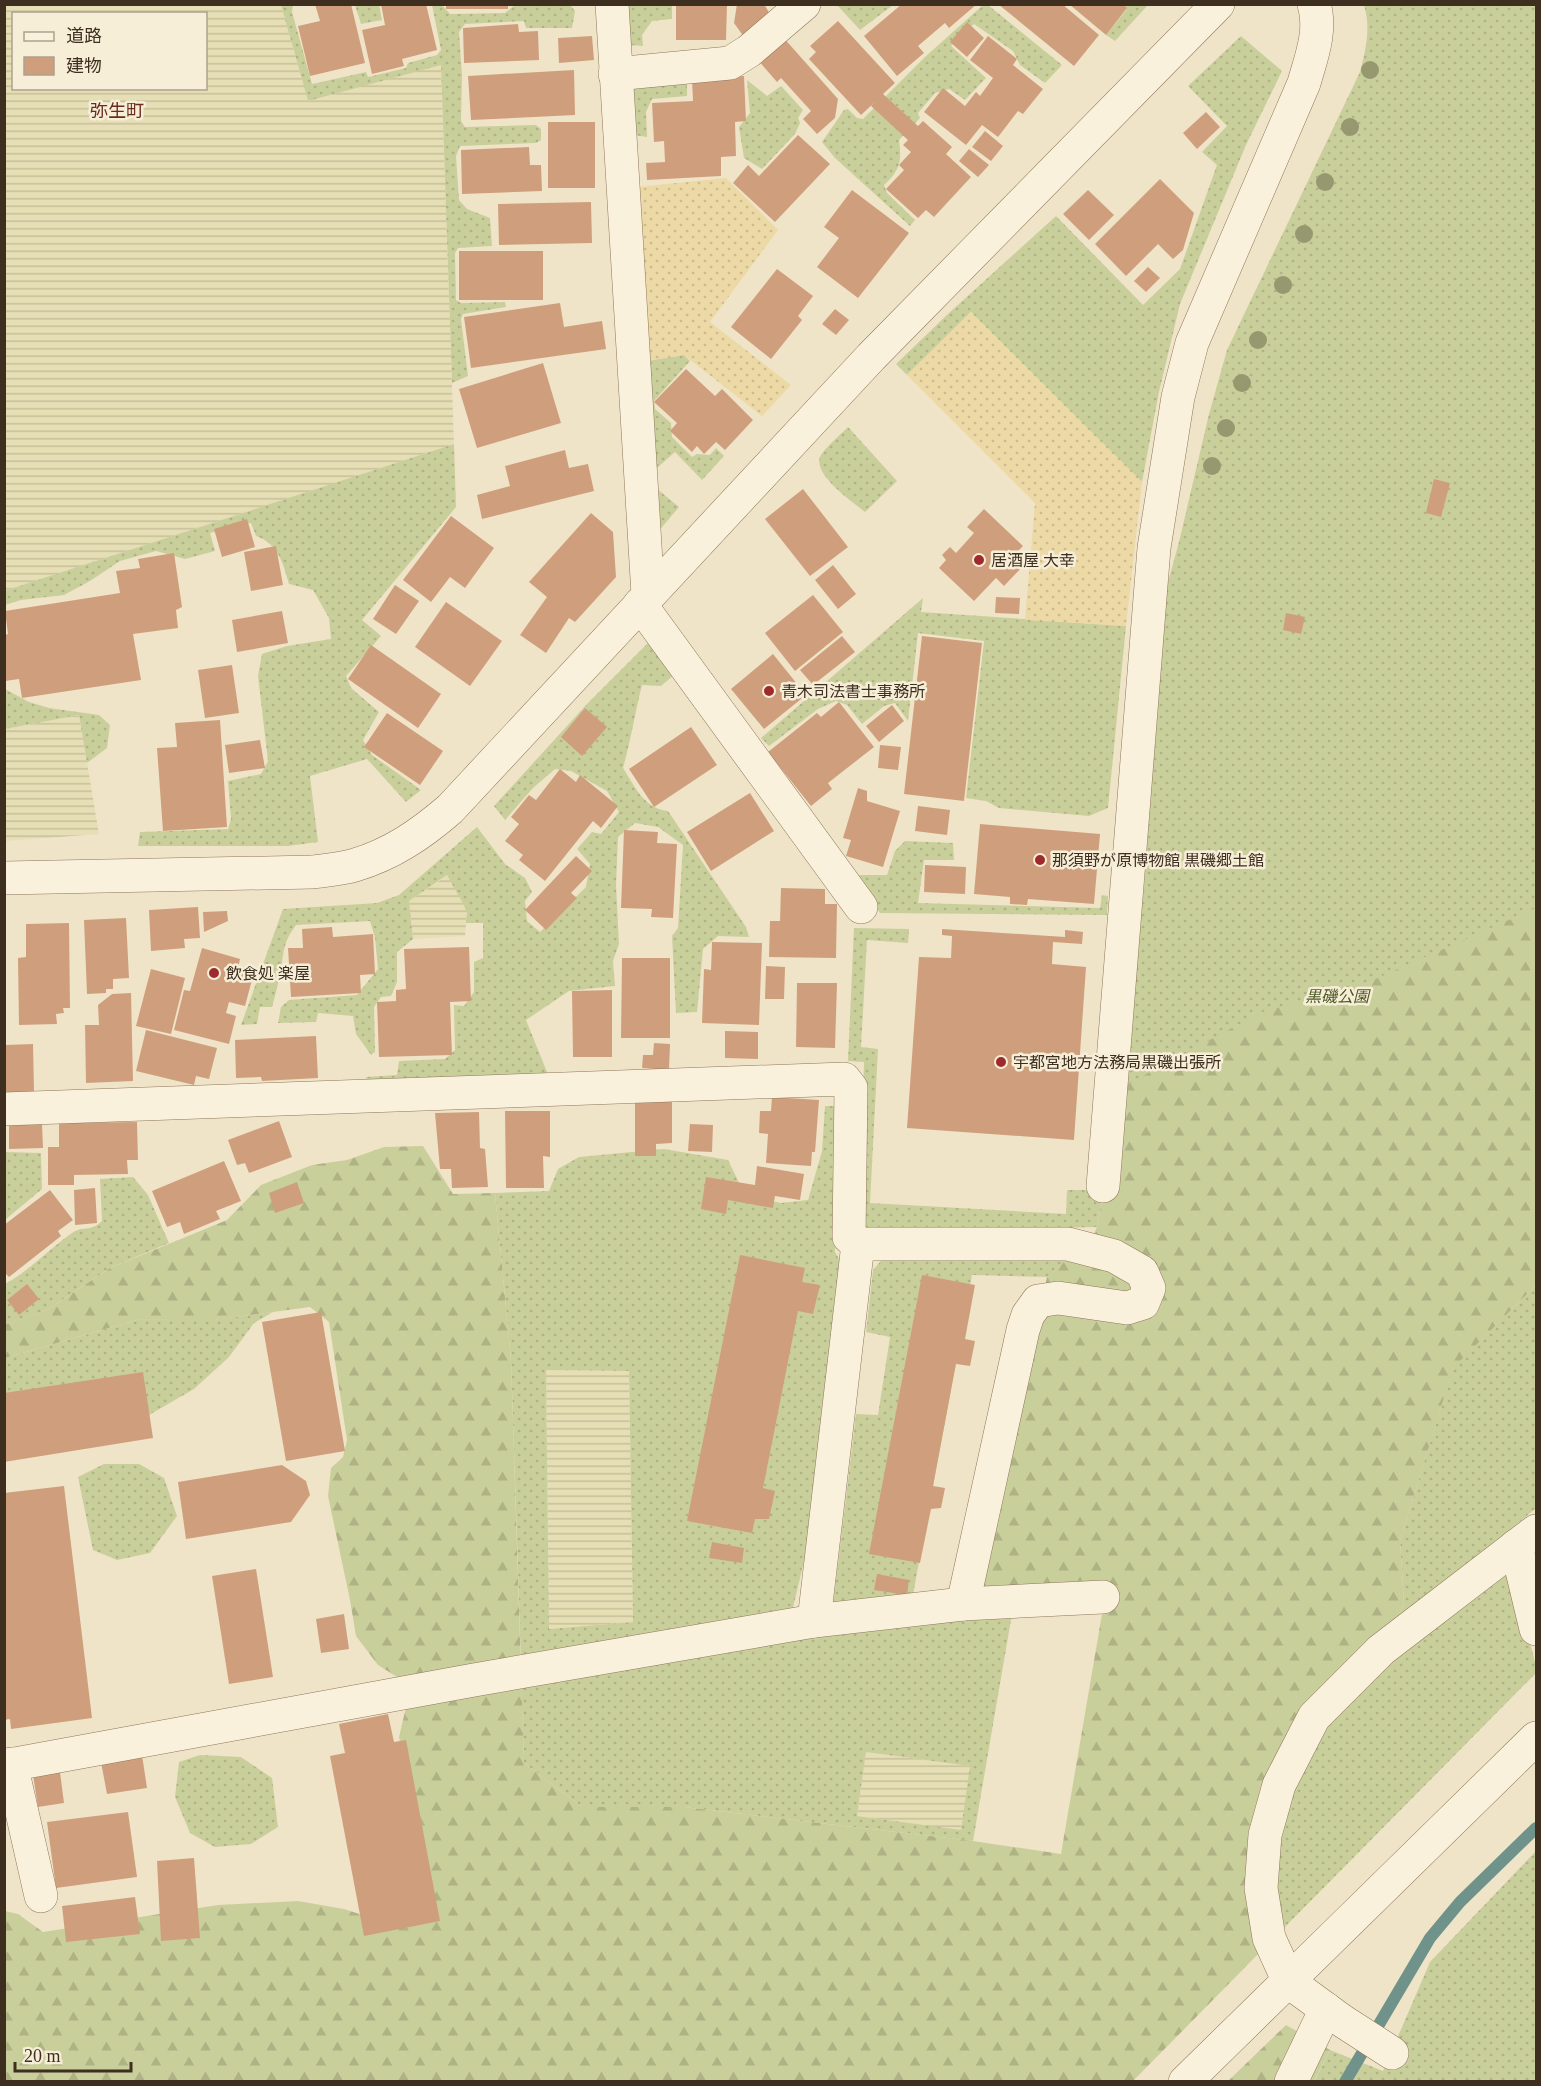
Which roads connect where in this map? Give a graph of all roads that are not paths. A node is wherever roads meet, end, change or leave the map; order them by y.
1 (612, 4) edge
2 (804, 4) edge
3 (1218, 4) edge
4 (1314, 4) edge
5 (615, 74) junction
6 (644, 599) junction
7 (4, 878) edge
8 (861, 907) dead end
9 (4, 1109) edge
10 (1103, 1186) dead end
11 (858, 1244) junction
12 (1526, 1538) edge
13 (1103, 1598) dead end
14 (963, 1604) junction
15 (814, 1621) junction
16 (1536, 1629) edge
17 (1536, 1738) edge
18 (8, 1765) edge
19 (40, 1896) dead end
20 (1289, 1982) junction
21 (1333, 2014) junction
22 (1392, 2053) dead end
23 (1185, 2082) edge
24 (1291, 2082) edge

1 - 5 street
2 - 5 street
3 - 6 street
4 - 10 street
5 - 6 street
6 - 7 street
6 - 8 street
9 - 11 street
11 - 14 street
11 - 15 street
12 - 16 street
12 - 20 street
13 - 14 street
14 - 15 street
15 - 18 street
17 - 20 street
18 - 19 street
20 - 21 street
20 - 23 street
21 - 22 street
21 - 24 street

